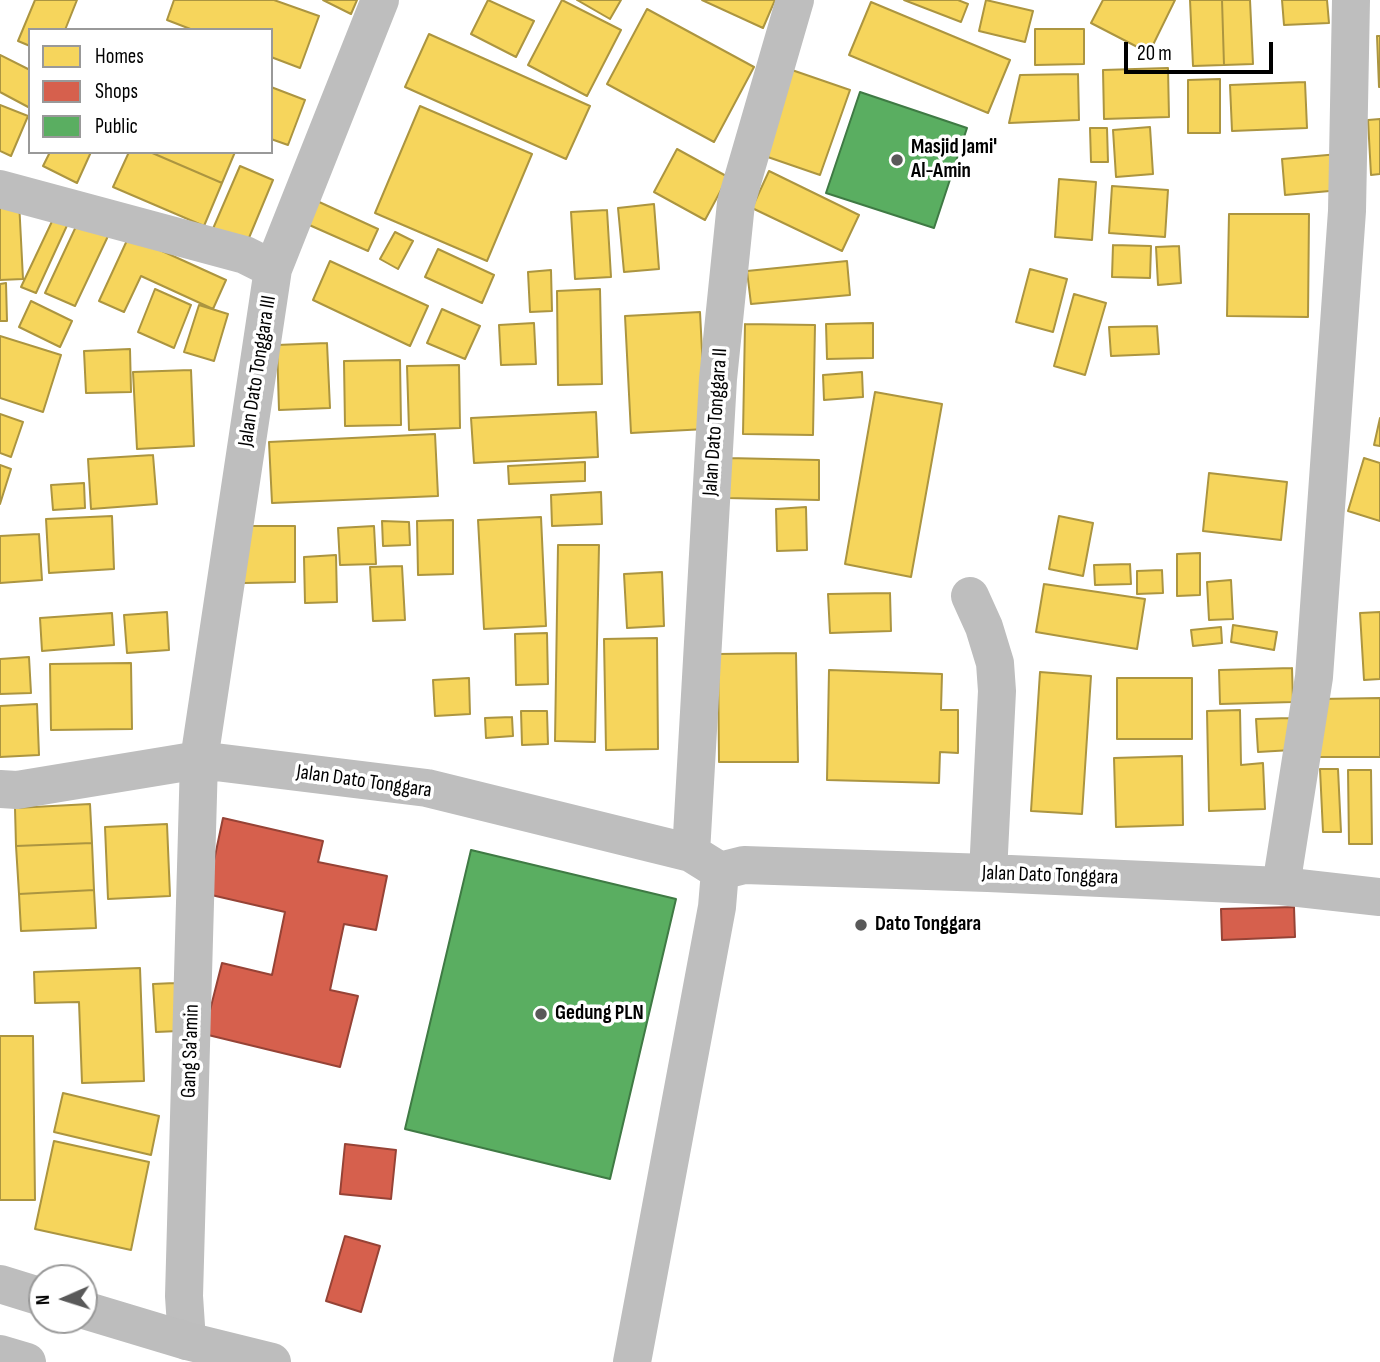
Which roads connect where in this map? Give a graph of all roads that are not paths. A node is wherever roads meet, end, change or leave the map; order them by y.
1 (380, 0) edge
2 (794, 0) edge
3 (1351, 0) edge
4 (0, 189) edge
5 (273, 268) junction
6 (970, 596) dead end
7 (199, 760) junction
8 (0, 789) edge
9 (705, 862) junction
10 (988, 873) junction
11 (1281, 886) junction
12 (1380, 897) edge
13 (0, 1284) edge
14 (28, 1293) edge
15 (98, 1314) edge
16 (187, 1341) junction
17 (0, 1354) edge
18 (27, 1362) edge
19 (272, 1362) edge
20 (632, 1362) edge

1 - 5 street, Jalan Dato Tonggara III
2 - 9 street, Jalan Dato Tonggara II
3 - 11 street
4 - 5 street
5 - 7 street, Jalan Dato Tonggara III
6 - 10 street
7 - 8 street, Jalan Dato Tonggara
7 - 9 street, Jalan Dato Tonggara
7 - 16 street, Gang Sa'amin
9 - 10 street, Jalan Dato Tonggara
9 - 20 street
10 - 11 street, Jalan Dato Tonggara
11 - 12 street, Jalan Dato Tonggara
13 - 14 highway
15 - 16 highway
16 - 19 highway
17 - 18 highway

